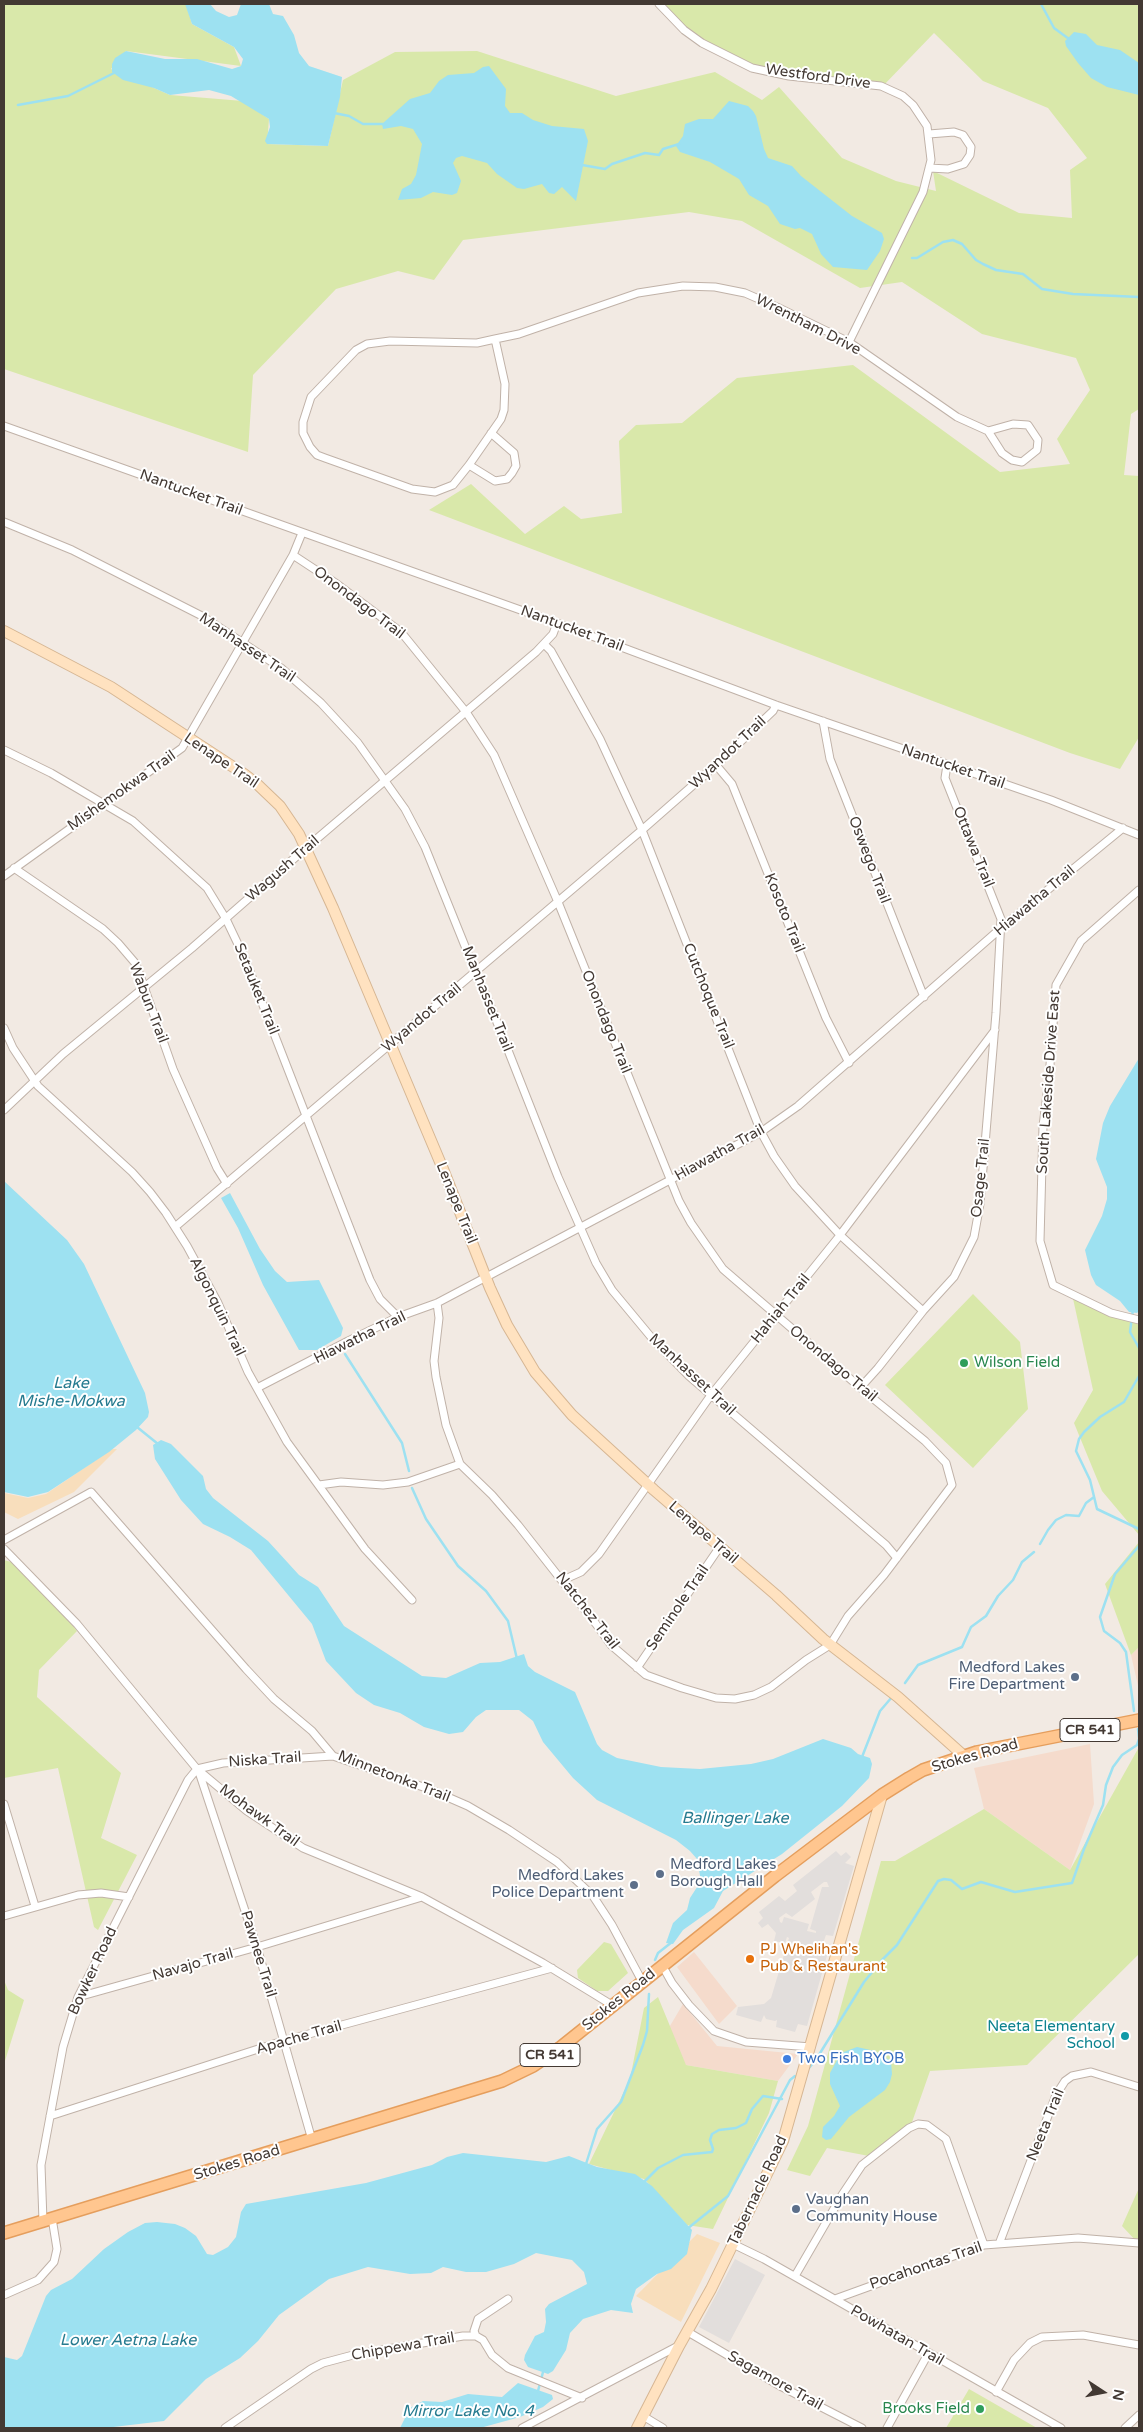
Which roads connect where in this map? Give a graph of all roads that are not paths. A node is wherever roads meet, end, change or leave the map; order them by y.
1 (659, 4) edge
2 (929, 134) junction
3 (929, 168) junction
4 (495, 339) junction
5 (849, 342) junction
6 (4, 426) edge
7 (988, 431) junction
8 (491, 433) junction
9 (470, 465) junction
10 (4, 522) edge
11 (302, 533) junction
12 (293, 555) junction
13 (558, 623) junction
14 (4, 631) edge
15 (243, 644) junction
16 (544, 644) junction
17 (776, 705) junction
18 (466, 712) junction
19 (824, 721) junction
20 (189, 739) junction
21 (4, 750) edge
22 (716, 765) junction
23 (947, 766) junction
24 (385, 782) junction
25 (102, 804) junction
26 (1123, 828) junction
27 (642, 830) junction
28 (1139, 835) edge
29 (306, 848) junction
30 (14, 868) junction
31 (4, 876) edge
32 (1139, 890) edge
33 (558, 902) junction
34 (226, 919) junction
35 (1000, 930) junction
36 (476, 973) junction
37 (144, 988) junction
38 (924, 997) junction
39 (4, 1028) edge
40 (995, 1030) junction
41 (390, 1045) junction
42 (849, 1063) junction
43 (35, 1081) junction
44 (4, 1110) edge
45 (306, 1117) junction
46 (761, 1132) junction
47 (670, 1180) junction
48 (227, 1184) junction
49 (581, 1226) junction
50 (175, 1227) junction
51 (840, 1235) junction
52 (486, 1276) junction
53 (437, 1303) junction
54 (922, 1311) junction
55 (777, 1316) junction
56 (398, 1318) junction
57 (1139, 1320) edge
58 (257, 1388) junction
59 (860, 1388) junction
60 (711, 1395) junction
61 (460, 1464) junction
62 (950, 1469) joint
63 (319, 1485) junction
64 (649, 1485) junction
65 (4, 1540) edge
66 (718, 1548) junction
67 (4, 1549) edge
68 (897, 1558) junction
69 (563, 1580) junction
70 (412, 1600) dead end
71 (830, 1645) junction
72 (638, 1668) junction
73 (1139, 1720) edge
74 (333, 1756) junction
75 (964, 1756) junction
76 (197, 1769) junction
77 (882, 1795) junction
78 (4, 1804) edge
79 (130, 1897) junction
80 (422, 1897) junction
81 (35, 1906) junction
82 (4, 1916) edge
83 (257, 1947) junction
84 (662, 1965) junction
85 (552, 1968) junction
86 (642, 1981) junction
87 (78, 1997) junction
88 (612, 2005) junction
89 (283, 2041) junction
90 (811, 2048) junction
91 (1139, 2087) edge
92 (50, 2116) junction
93 (312, 2140) junction
94 (48, 2220) junction
95 (4, 2233) edge
96 (1139, 2243) edge
97 (733, 2244) junction
98 (999, 2244) junction
99 (984, 2245) junction
100 (795, 2276) junction
101 (4, 2295) edge
102 (508, 2299) dead end
103 (835, 2299) junction
104 (688, 2332) junction
105 (476, 2336) junction
106 (1139, 2345) edge
107 (678, 2346) junction
108 (928, 2354) junction
109 (996, 2392) junction
110 (582, 2398) junction
111 (1139, 2415) edge
112 (643, 2416) junction
113 (225, 2428) edge
114 (522, 2428) edge
115 (636, 2428) edge
116 (663, 2428) edge
117 (862, 2428) edge
118 (886, 2428) edge
119 (1061, 2428) edge
120 (1125, 2428) edge

1 - 2 street, Westford Drive
2 - 3 street, Westford Drive
2 - 3 street
3 - 5 street, Westford Drive
4 - 5 street, Wrentham Drive
4 - 8 street, Wrentham Drive
4 - 9 street, Wrentham Drive
5 - 7 street, Wrentham Drive
6 - 11 street, Nantucket Trail
7 - 7 street
8 - 9 street, Wrentham Drive
8 - 9 street
10 - 15 street, Manhasset Trail
11 - 12 street, Mishemokwa Trail
11 - 13 street, Nantucket Trail
12 - 15 street, Mishemokwa Trail
12 - 18 street, Onondago Trail
13 - 16 street, Wagush Trail
13 - 17 street, Nantucket Trail
14 - 20 street, Lenape Trail
15 - 20 street, Mishemokwa Trail
15 - 24 street, Manhasset Trail
16 - 18 street, Wagush Trail
16 - 27 street, Cutchoque Trail
17 - 19 street, Nantucket Trail
17 - 22 street, Wyandot Trail
18 - 24 street, Wagush Trail
18 - 33 street, Onondago Trail
19 - 23 street, Nantucket Trail
19 - 38 street, Oswego Trail
20 - 25 street, Mishemokwa Trail
20 - 29 street, Lenape Trail
21 - 25 street, Setauket Trail
22 - 27 street, Wyandot Trail
22 - 42 street, Kosoto Trail
23 - 26 street, Nantucket Trail
23 - 35 street, Ottawa Trail
24 - 29 street, Wagush Trail
24 - 36 street, Manhasset Trail
25 - 30 street, Mishemokwa Trail
25 - 34 street, Setauket Trail
26 - 28 street, Nantucket Trail
26 - 35 street, Hiawatha Trail
27 - 33 street, Wyandot Trail
27 - 46 street, Cutchoque Trail
29 - 34 street, Wagush Trail
29 - 41 street, Lenape Trail
30 - 31 street, Mishemokwa Trail
30 - 37 street, Wabun Trail
32 - 57 street, South Lakeside Drive East
33 - 36 street, Wyandot Trail
33 - 47 street, Onondago Trail
34 - 37 street, Wagush Trail
34 - 45 street, Setauket Trail
35 - 38 street, Hiawatha Trail
35 - 40 street, Osage Trail
36 - 41 street, Wyandot Trail
36 - 49 street, Manhasset Trail
37 - 43 street, Wagush Trail
37 - 48 street, Wabun Trail
38 - 42 street, Hiawatha Trail
39 - 43 street, Algonquin Trail
40 - 51 street, Hahiah Trail
40 - 54 street, Osage Trail
41 - 45 street, Wyandot Trail
41 - 52 street, Lenape Trail
42 - 46 street, Hiawatha Trail
43 - 44 street, Wagush Trail
43 - 50 street, Algonquin Trail
45 - 48 street, Wyandot Trail
45 - 56 street, Setauket Trail
46 - 47 street, Hiawatha Trail
46 - 51 street, Cutchoque Trail
47 - 49 street, Hiawatha Trail
47 - 55 street, Onondago Trail
48 - 50 street, Wyandot Trail
49 - 52 street, Hiawatha Trail
49 - 60 street, Manhasset Trail
50 - 58 street, Algonquin Trail
51 - 54 street, Cutchoque Trail
51 - 55 street, Hahiah Trail
52 - 53 street, Hiawatha Trail
52 - 64 street, Lenape Trail
53 - 56 street, Hiawatha Trail
53 - 61 street, Natchez Trail
54 - 59 street, Osage Trail
55 - 59 street, Onondago Trail
55 - 60 street, Hahiah Trail
56 - 58 street, Hiawatha Trail
58 - 63 street, Algonquin Trail
59 - 62 street, Onondago Trail
60 - 64 street, Hahiah Trail
60 - 68 street, Manhasset Trail
61 - 63 street
61 - 69 street, Natchez Trail
62 - 68 street, Natchez Trail
63 - 70 street, Algonquin Trail
64 - 66 street, Lenape Trail
64 - 69 street, Hahiah Trail
65 - 74 street, Minnetonka Trail
66 - 71 street, Lenape Trail
66 - 72 street, Seminole Trail
67 - 76 street, Mohawk Trail
68 - 71 street, Natchez Trail
69 - 72 street, Natchez Trail
71 - 72 street, Natchez Trail
71 - 75 street, Lenape Trail
73 - 75 main road, Stokes Road / CR 541
74 - 76 street, Niska Trail
74 - 86 street, Minnetonka Trail
75 - 77 main road, Stokes Road / CR 541
76 - 79 street, Bowker Road
76 - 80 street, Mohawk Trail
76 - 83 street, Pawnee Trail
77 - 84 main road, Stokes Road / CR 541
77 - 90 street, Tabernacle Road
78 - 81 street
79 - 81 street
79 - 87 street, Bowker Road
80 - 83 street, Navajo Trail
80 - 85 street, Mohawk Trail
81 - 82 street
83 - 87 street, Navajo Trail
83 - 89 street, Pawnee Trail
84 - 86 main road, Stokes Road / CR 541
84 - 90 street
85 - 88 street, Mohawk Trail
85 - 89 street, Apache Trail
86 - 88 main road, Stokes Road / CR 541
87 - 92 street, Bowker Road
88 - 93 main road, Stokes Road / CR 541
89 - 92 street, Apache Trail
89 - 93 street, Pawnee Trail
90 - 97 street, Tabernacle Road
91 - 98 street, Neeta Trail
92 - 94 street, Bowker Road
93 - 94 main road, Stokes Road / CR 541
94 - 95 main road, Stokes Road / CR 541
94 - 101 street, Bowker Road
96 - 98 street, Pocahontas Trail
97 - 100 street, Powhatan Trail
97 - 104 street, Tabernacle Road
98 - 99 street, Pocahontas Trail
99 - 100 street
99 - 103 street, Pocahontas Trail
100 - 103 street, Powhatan Trail
102 - 105 street
103 - 108 street, Powhatan Trail
104 - 107 street, Tabernacle Road
104 - 117 street, Sagamore Trail
105 - 110 street, Chippewa Trail
105 - 113 street, Chippewa Trail
106 - 109 street
107 - 110 street
107 - 112 street, Tabernacle Road
108 - 109 street, Powhatan Trail
108 - 118 street
109 - 119 street, Powhatan Trail
110 - 114 street
111 - 120 street
112 - 115 street, Tabernacle Road
112 - 116 street

